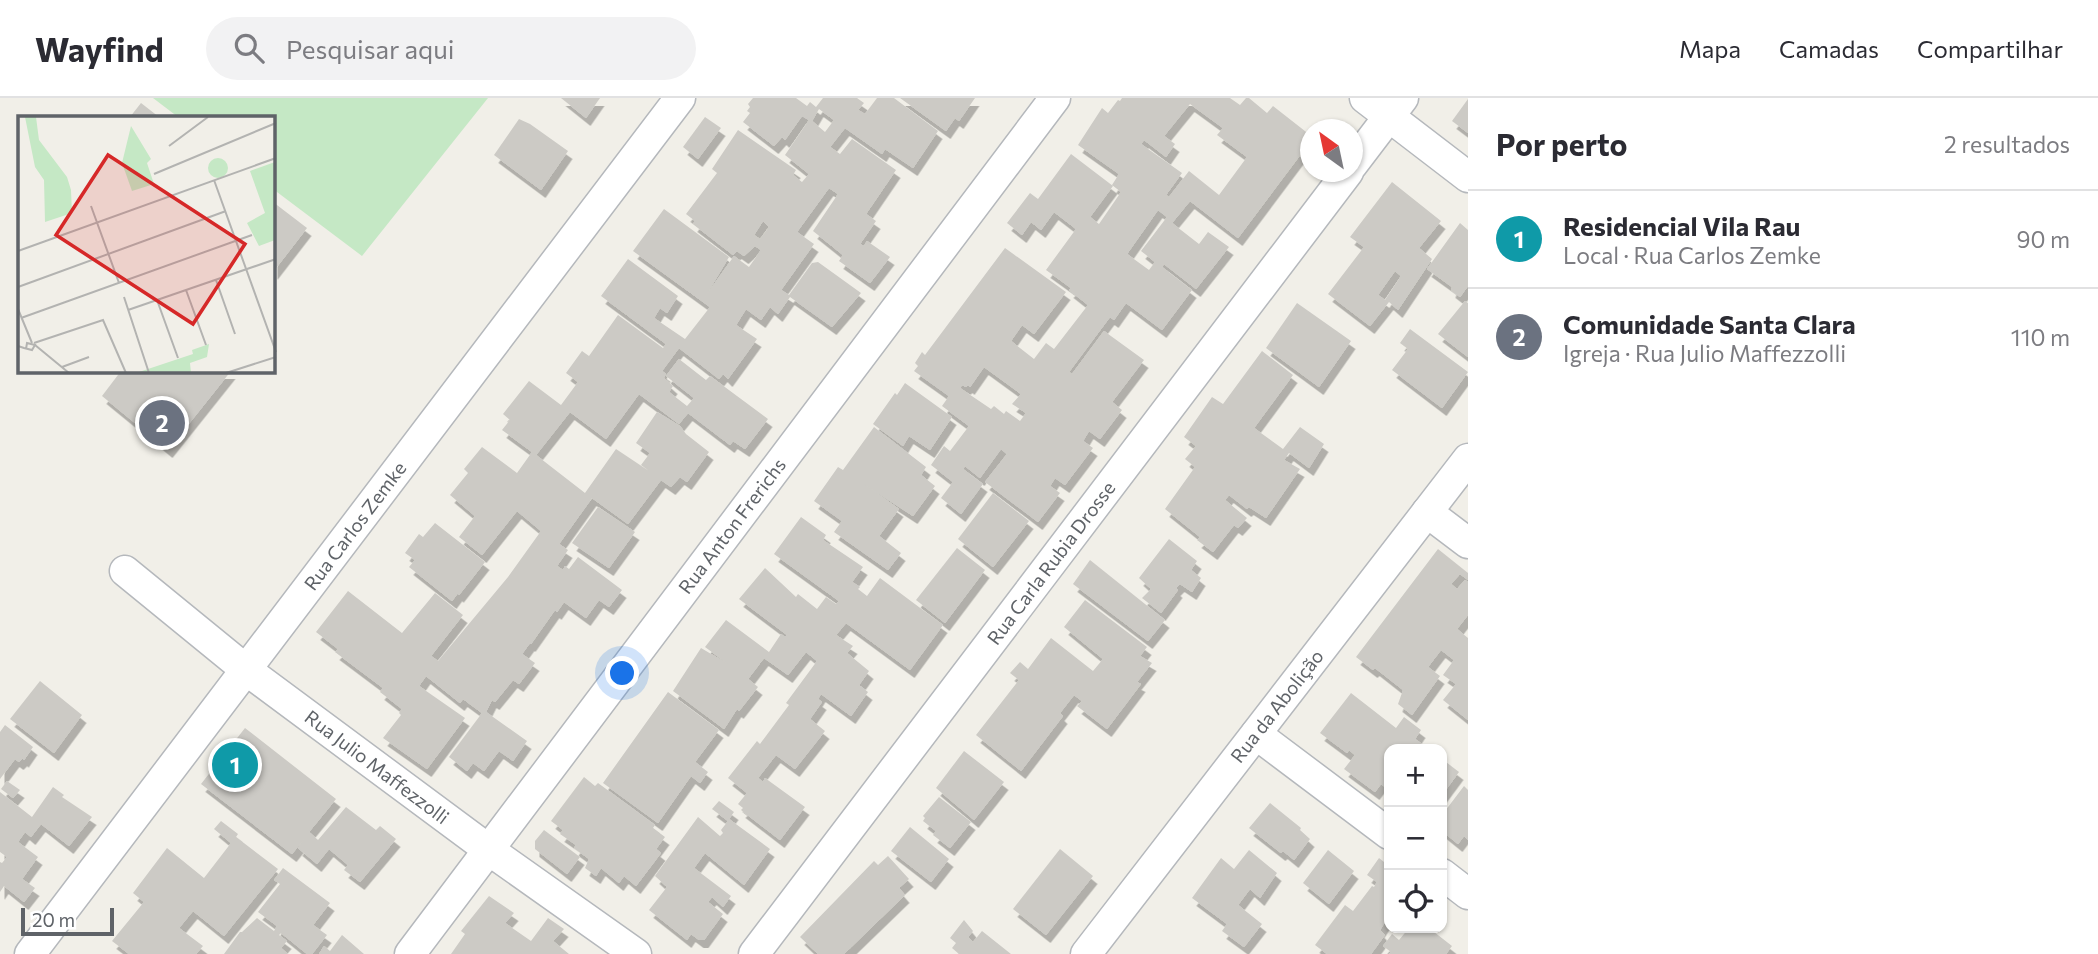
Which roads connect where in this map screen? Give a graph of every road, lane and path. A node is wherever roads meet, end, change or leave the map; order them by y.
1 (680, 98) edge
2 (1055, 98) edge
3 (1366, 98) edge
4 (1396, 107) edge
5 (1363, 152) edge
6 (1468, 177) edge
7 (1340, 182) edge
8 (1468, 459) edge
9 (1427, 512) junction
10 (1468, 543) edge
11 (125, 571) dead end
12 (246, 669) junction
13 (1256, 734) junction
14 (1384, 830) edge
15 (489, 850) junction
16 (1447, 878) edge
17 (1468, 894) edge
18 (1088, 953) edge
19 (30, 954) edge
20 (410, 954) edge
21 (636, 954) edge
22 (754, 954) edge

1 - 12 street, Rua Carlos Zemke
2 - 15 street, Rua Anton Frerichs
3 - 4 street
4 - 5 street
4 - 6 street
7 - 22 street, Rua Carla Rubia Drosse
8 - 9 street, Rua da Abolição
9 - 10 street
9 - 13 street, Rua da Abolição
11 - 12 street, Rua Julio Maffezzolli
12 - 15 street, Rua Julio Maffezzolli
12 - 19 street, Rua Carlos Zemke
13 - 14 street
13 - 18 street, Rua da Abolição
15 - 20 street, Rua Anton Frerichs
15 - 21 street, Rua Julio Maffezzolli
16 - 17 street

